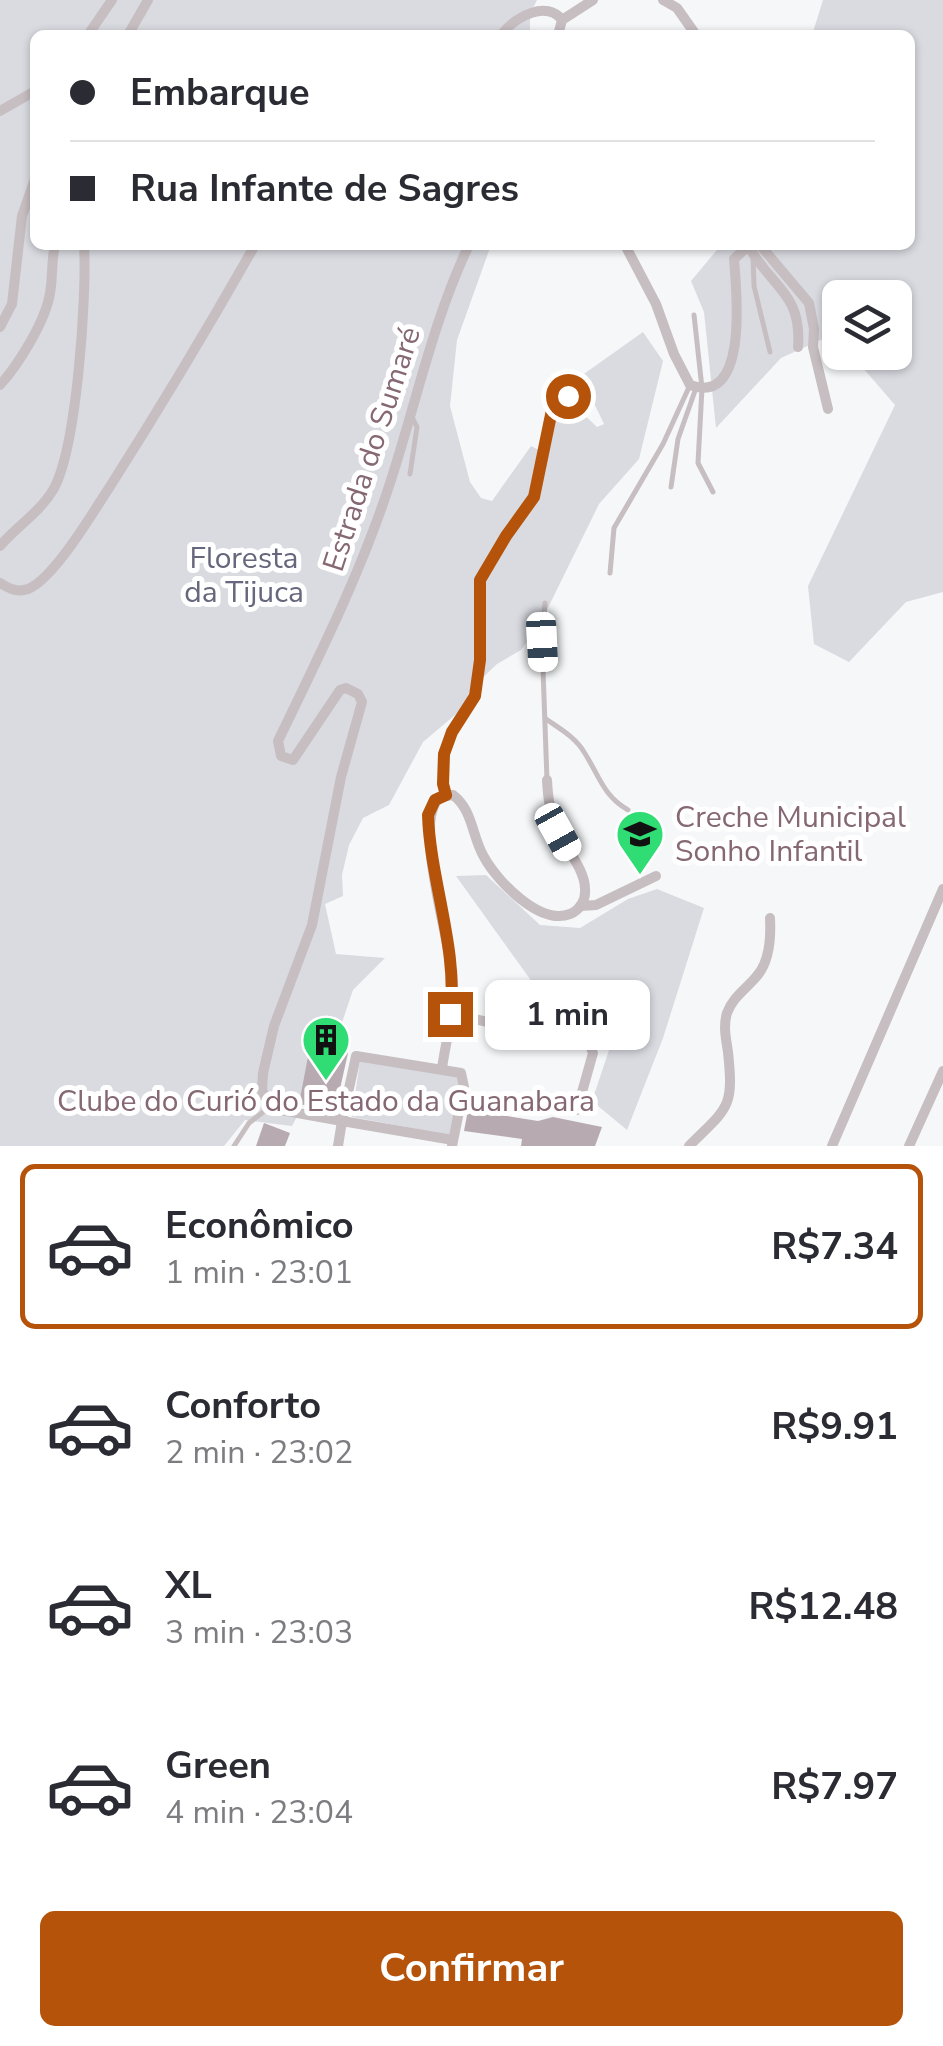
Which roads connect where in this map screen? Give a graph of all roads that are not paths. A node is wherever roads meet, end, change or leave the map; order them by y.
1 (112, 0) edge
2 (148, 0) edge
3 (593, 0) edge
4 (663, 0) edge
5 (562, 20) junction
6 (91, 30) edge
7 (131, 30) edge
8 (505, 30) edge
9 (559, 30) edge
10 (692, 30) edge
11 (30, 94) edge
12 (0, 112) edge
13 (30, 193) edge
14 (54, 250) edge
15 (84, 250) edge
16 (251, 250) edge
17 (467, 250) edge
18 (627, 250) edge
19 (749, 250) edge
20 (752, 250) edge
21 (753, 250) edge
22 (754, 250) edge
23 (810, 303) junction
24 (694, 316) dead end
25 (800, 323) junction
26 (0, 327) edge
27 (798, 347) dead end
28 (770, 352) dead end
29 (574, 381) dead end
30 (0, 385) edge
31 (696, 387) junction
32 (828, 409) dead end
33 (411, 416) junction
34 (410, 474) dead end
35 (671, 487) dead end
36 (713, 492) dead end
37 (0, 546) edge
38 (610, 573) dead end
39 (0, 582) edge
40 (545, 602) dead end
41 (546, 719) junction
42 (547, 780) joint
43 (446, 795) junction
44 (628, 810) dead end
45 (656, 876) dead end
46 (943, 889) edge
47 (580, 906) junction
48 (770, 918) dead end
49 (450, 1014) junction
50 (442, 1068) junction
51 (943, 1071) edge
52 (273, 1104) junction
53 (577, 1110) dead end
54 (342, 1121) junction
55 (452, 1143) edge
56 (234, 1146) edge
57 (338, 1146) edge
58 (689, 1146) edge
59 (832, 1146) edge
60 (909, 1146) edge

1 - 6 street
2 - 7 street
3 - 5 street
4 - 10 street
5 - 8 street
5 - 9 street
11 - 12 street
13 - 26 street
14 - 30 street
15 - 37 street
16 - 39 street
17 - 33 street, Estrada do Sumaré
18 - 31 street
19 - 31 street
20 - 28 lane
21 - 25 street
22 - 23 street
23 - 25 street
23 - 32 street
24 - 31 lane
25 - 27 street
29 - 43 street
31 - 35 lane
31 - 36 lane
31 - 38 lane
33 - 34 lane
33 - 52 street, Estrada do Sumaré
40 - 41 lane
41 - 42 lane
41 - 44 lane
42 - 47 street
43 - 47 street
43 - 49 street
45 - 47 street
46 - 59 street
48 - 58 street
49 - 50 street
49 - 53 street
50 - 54 street
50 - 55 street
51 - 60 street
52 - 54 street
52 - 56 lane
54 - 55 street
54 - 57 street

